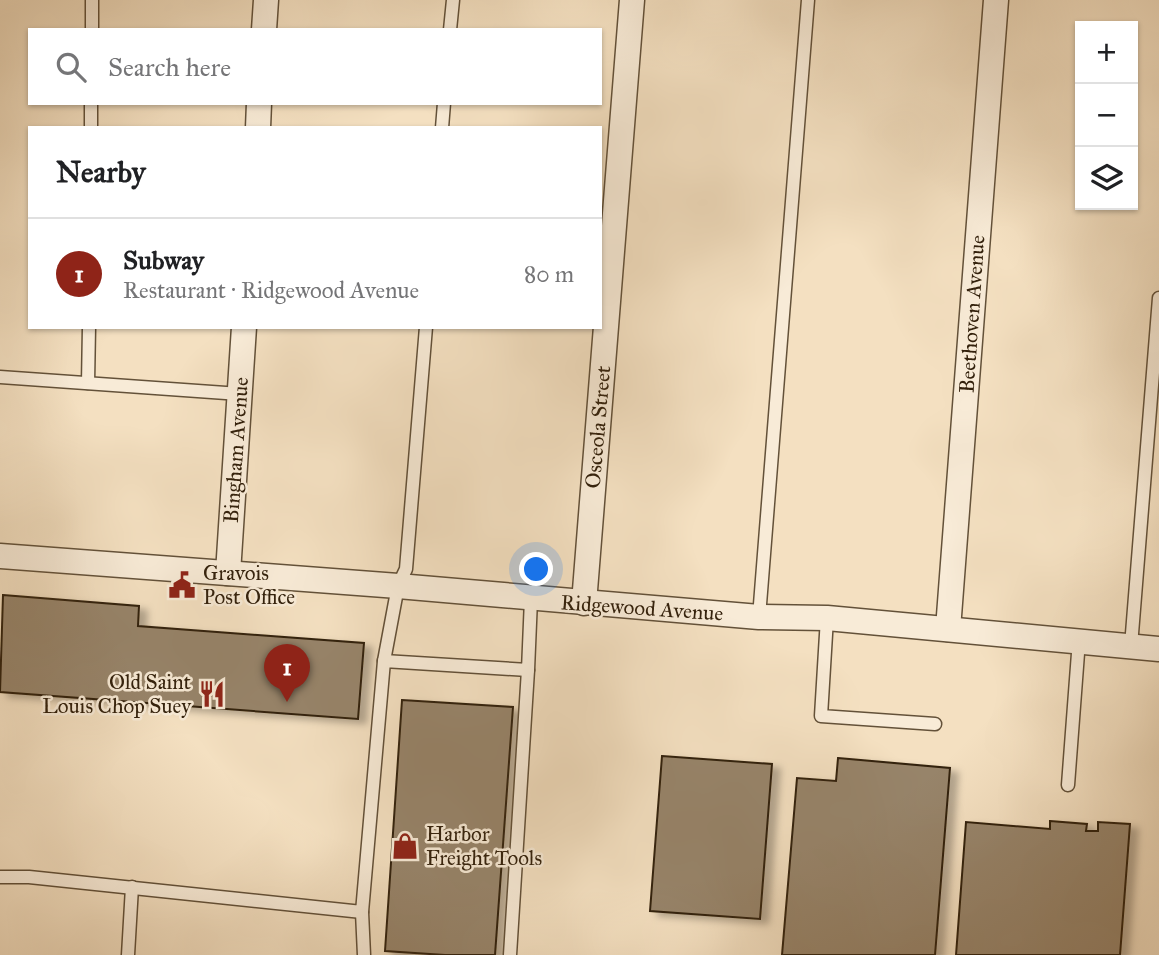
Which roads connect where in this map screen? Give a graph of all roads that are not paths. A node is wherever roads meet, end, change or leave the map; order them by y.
1 (92, 0) edge
2 (266, 0) edge
3 (453, 0) edge
4 (632, 0) edge
5 (808, 0) edge
6 (996, 0) edge
7 (92, 28) edge
8 (264, 28) edge
9 (450, 28) edge
10 (91, 105) edge
11 (259, 105) edge
12 (444, 105) edge
13 (91, 126) edge
14 (258, 126) edge
15 (442, 126) edge
16 (1159, 298) edge
17 (89, 329) edge
18 (244, 329) edge
19 (426, 329) edge
20 (0, 377) edge
21 (88, 383) junction
22 (240, 394) junction
23 (0, 556) edge
24 (228, 573) junction
25 (398, 586) junction
26 (531, 599) junction
27 (584, 603) junction
28 (759, 617) junction
29 (827, 618) junction
30 (948, 629) junction
31 (1079, 640) junction
32 (1131, 646) junction
33 (1159, 649) edge
34 (384, 661) junction
35 (528, 670) junction
36 (934, 724) dead end
37 (1068, 785) dead end
38 (0, 877) edge
39 (132, 887) junction
40 (362, 912) junction
41 (128, 955) edge
42 (364, 955) edge
43 (510, 955) edge

1 - 7 lane
2 - 8 street
3 - 9 lane
4 - 27 street, Osceola Street
5 - 28 lane
6 - 30 street, Beethoven Avenue
10 - 13 lane
11 - 14 street
12 - 15 lane
16 - 32 lane
17 - 21 lane
18 - 22 street, Bingham Avenue
19 - 25 lane
20 - 21 lane
21 - 22 lane
22 - 24 street, Bingham Avenue
23 - 24 street, Ridgewood Avenue
24 - 25 street, Ridgewood Avenue
25 - 26 street, Ridgewood Avenue
25 - 34 lane
26 - 27 street, Ridgewood Avenue
26 - 35 lane
27 - 28 street, Ridgewood Avenue
28 - 29 street, Ridgewood Avenue
29 - 30 street, Ridgewood Avenue
29 - 36 lane
30 - 31 street, Ridgewood Avenue
31 - 32 street, Ridgewood Avenue
31 - 37 lane
32 - 33 street, Ridgewood Avenue
34 - 35 lane
34 - 40 lane
35 - 43 lane
38 - 39 lane
39 - 40 lane
39 - 41 lane
40 - 42 lane

